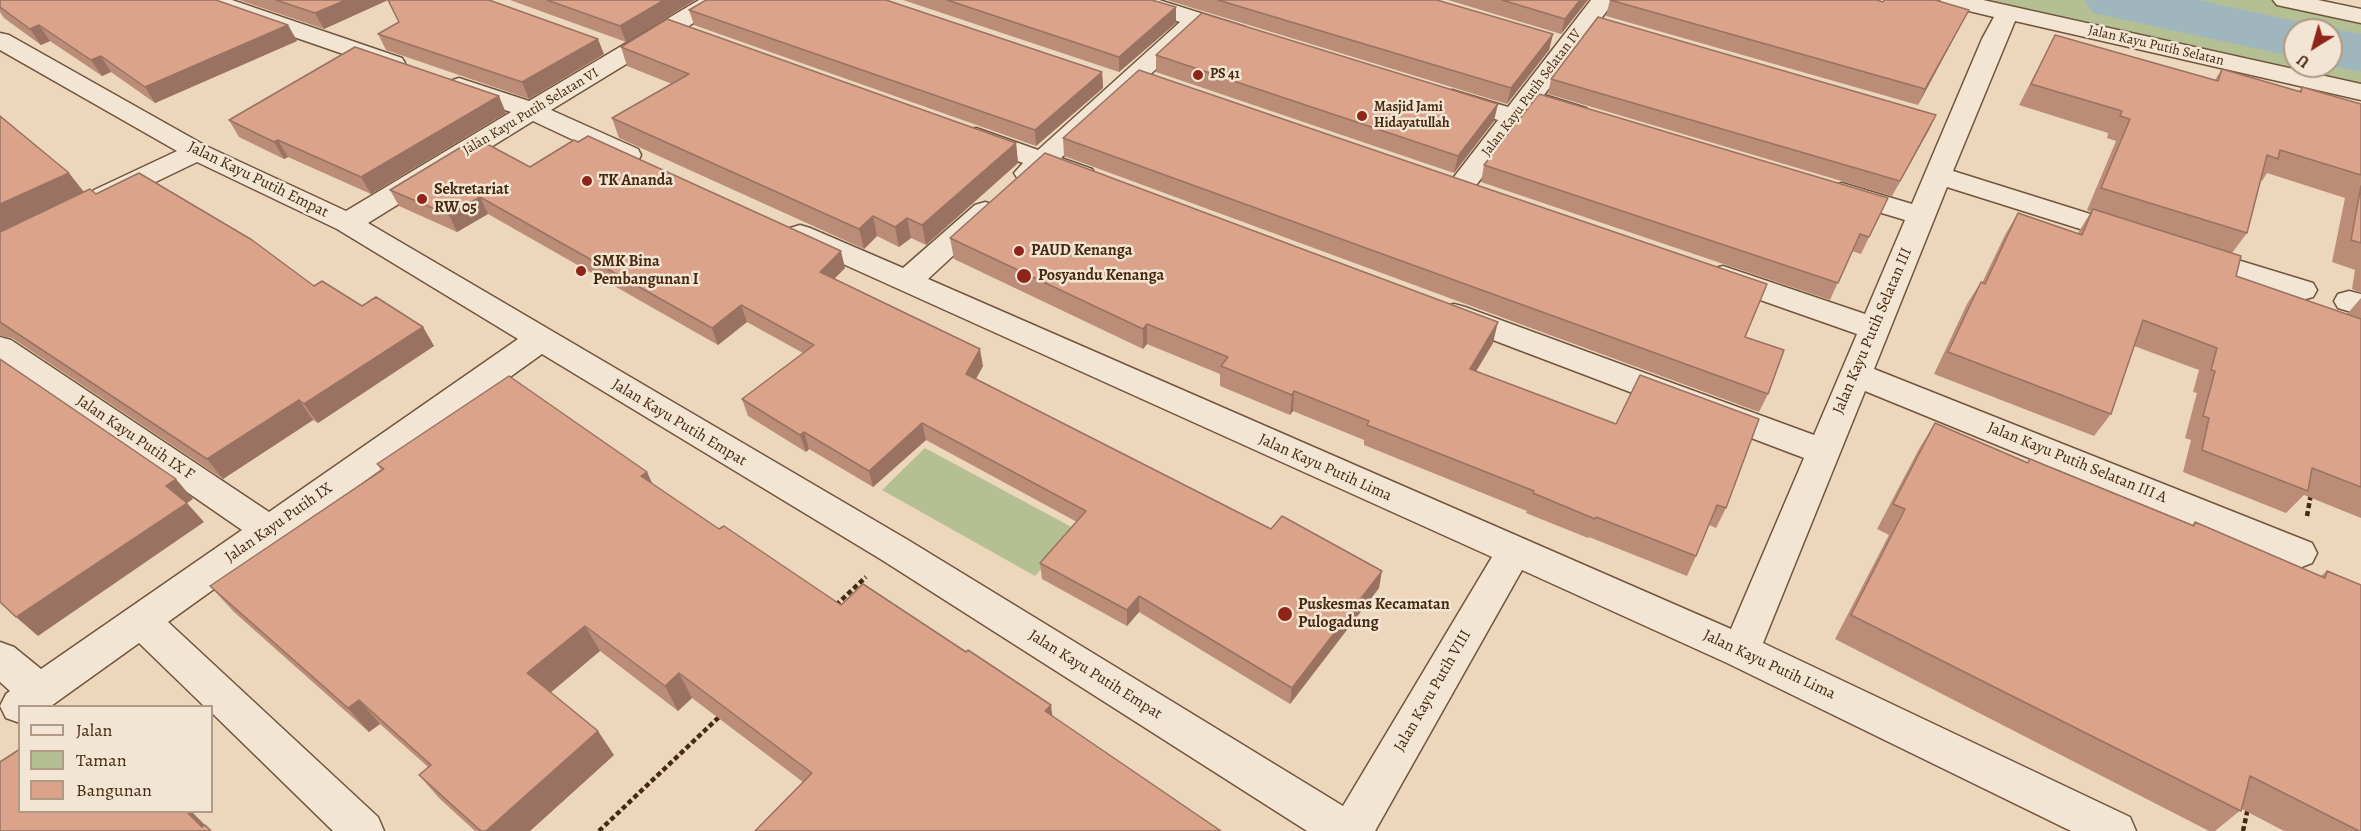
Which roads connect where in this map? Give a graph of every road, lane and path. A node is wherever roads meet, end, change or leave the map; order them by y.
1 (208, 0) edge
2 (715, 0) edge
3 (1135, 0) edge
4 (1952, 0) edge
5 (2285, 0) edge
6 (2008, 13) junction
7 (1601, 16) edge
8 (2361, 16) edge
9 (1196, 20) junction
10 (670, 27) junction
11 (0, 39) edge
12 (704, 39) edge
13 (597, 41) edge
14 (1264, 41) edge
15 (629, 52) junction
16 (2361, 92) edge
17 (1434, 93) edge
18 (1521, 108) junction
19 (532, 111) junction
20 (1606, 122) edge
21 (952, 128) edge
22 (197, 152) junction
23 (1042, 160) junction
24 (660, 170) edge
25 (1938, 175) junction
26 (1109, 185) edge
27 (1461, 186) edge
28 (1820, 186) edge
29 (83, 206) edge
30 (1921, 216) junction
31 (347, 223) junction
32 (778, 223) edge
33 (1696, 267) edge
34 (906, 282) junction
35 (2302, 290) dead end
36 (1432, 306) edge
37 (1875, 328) junction
38 (539, 340) junction
39 (0, 348) edge
40 (1855, 374) junction
41 (1823, 452) junction
42 (269, 530) junction
43 (895, 550) junction
44 (1514, 551) junction
45 (2300, 553) dead end
46 (830, 611) edge
47 (141, 621) junction
48 (1741, 651) junction
49 (0, 659) edge
50 (27, 702) edge
51 (18, 708) edge
52 (727, 709) edge
53 (0, 721) edge
54 (363, 831) edge
55 (599, 831) edge
56 (1345, 831) edge
57 (1352, 831) edge
58 (2115, 831) edge

1 - 19 street
2 - 10 street, Jalan Kayu Putih Selatan VI
3 - 9 street
4 - 6 street, Jalan Kayu Putih Selatan
5 - 8 street
6 - 16 street, Jalan Kayu Putih Selatan
6 - 25 street, Jalan Kayu Putih Selatan III
7 - 18 street, Jalan Kayu Putih Selatan IV
9 - 14 street
9 - 23 street
10 - 12 street
10 - 15 street, Jalan Kayu Putih Selatan VI
11 - 22 street, Jalan Kayu Putih Empat
13 - 15 street
15 - 19 street, Jalan Kayu Putih Selatan VI
17 - 18 street
18 - 20 street
18 - 27 street, Jalan Kayu Putih Selatan IV
19 - 24 street
19 - 31 street, Jalan Kayu Putih Selatan VI
21 - 23 street
22 - 29 street
22 - 31 street, Jalan Kayu Putih Empat
23 - 26 street
23 - 34 street
25 - 30 street, Jalan Kayu Putih Selatan III
25 - 35 street
28 - 30 street
30 - 37 street, Jalan Kayu Putih Selatan III
31 - 38 street, Jalan Kayu Putih Empat
32 - 34 street, Jalan Kayu Putih Lima
33 - 37 street
34 - 44 street, Jalan Kayu Putih Lima
36 - 41 street
37 - 40 street, Jalan Kayu Putih Selatan III
38 - 42 street, Jalan Kayu Putih IX
38 - 43 street, Jalan Kayu Putih Empat
39 - 42 street, Jalan Kayu Putih IX F
40 - 41 street, Jalan Kayu Putih Selatan III
40 - 45 street, Jalan Kayu Putih Selatan III A
41 - 48 street, Jalan Kayu Putih Selatan III
42 - 47 street, Jalan Kayu Putih IX
43 - 46 path
43 - 56 street, Jalan Kayu Putih Empat
44 - 48 street, Jalan Kayu Putih Lima
44 - 57 street, Jalan Kayu Putih VIII
47 - 50 street, Jalan Kayu Putih IX
47 - 54 street
48 - 58 street, Jalan Kayu Putih Lima
49 - 50 street
51 - 53 street, Jalan Kayu Putih IX
52 - 55 path

